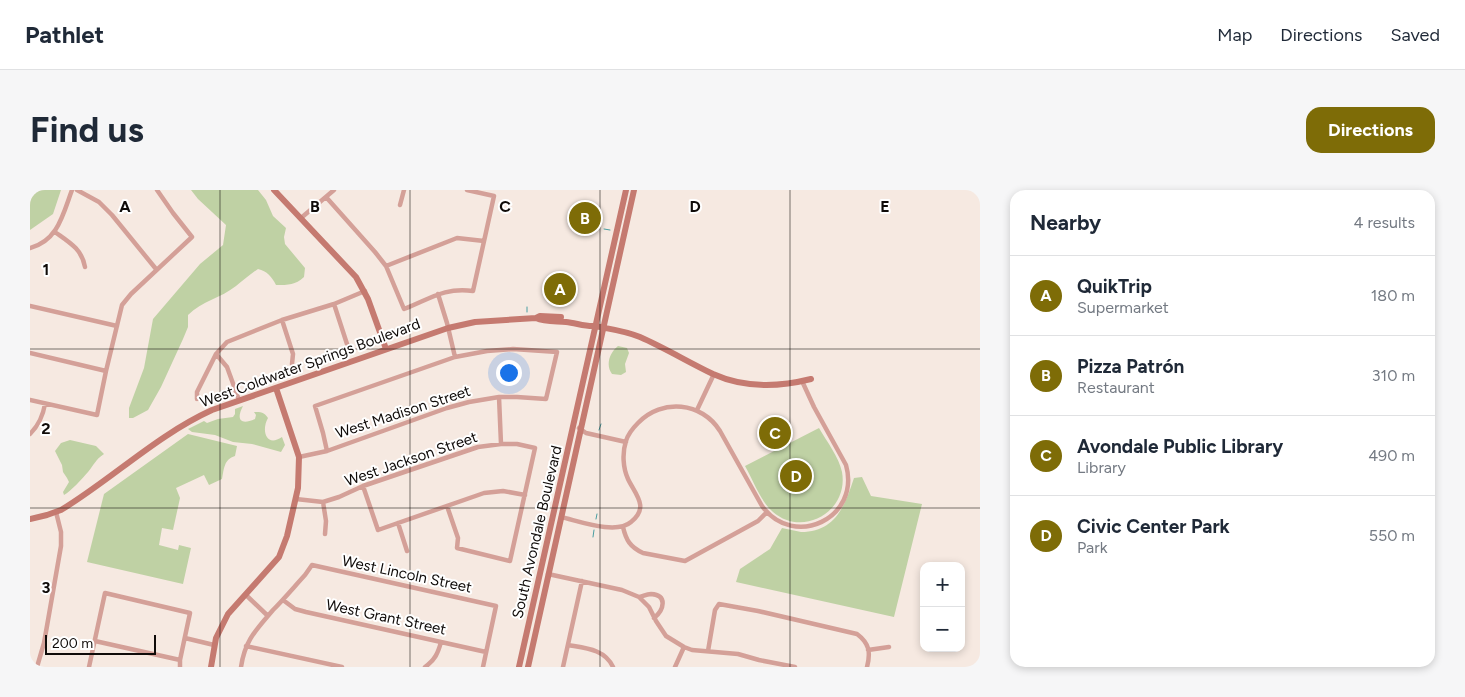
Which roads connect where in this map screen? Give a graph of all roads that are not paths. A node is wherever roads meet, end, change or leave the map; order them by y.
1 (72, 190) edge
2 (76, 190) edge
3 (157, 190) edge
4 (274, 190) edge
5 (334, 190) edge
6 (404, 190) edge
7 (467, 190) edge
8 (628, 190) edge
9 (634, 190) edge
10 (326, 197) junction
11 (400, 206) dead end
12 (628, 217) junction
13 (301, 218) junction
14 (619, 221) junction
15 (55, 232) junction
16 (484, 240) junction
17 (30, 248) edge
18 (619, 260) junction
19 (386, 266) junction
20 (85, 267) dead end
21 (156, 269) junction
22 (365, 290) junction
23 (438, 294) junction
24 (334, 304) junction
25 (30, 306) edge
26 (282, 320) junction
27 (117, 326) junction
28 (595, 326) junction
29 (448, 328) junction
30 (603, 328) junction
31 (347, 344) dead end
32 (386, 349) junction
33 (30, 353) edge
34 (216, 354) junction
35 (455, 358) junction
36 (292, 364) dead end
37 (106, 371) junction
38 (714, 374) junction
39 (811, 378) dead end
40 (802, 381) junction
41 (276, 388) junction
42 (498, 397) junction
43 (197, 399) dead end
44 (30, 400) edge
45 (239, 400) junction
46 (45, 404) junction
47 (697, 410) junction
48 (573, 426) junction
49 (580, 428) junction
50 (30, 434) edge
51 (626, 442) junction
52 (501, 444) junction
53 (327, 451) junction
54 (298, 457) junction
55 (364, 486) junction
56 (524, 495) junction
57 (296, 499) junction
58 (323, 502) junction
59 (447, 506) junction
60 (56, 512) junction
61 (767, 512) junction
62 (553, 515) junction
63 (561, 517) junction
64 (30, 518) edge
65 (398, 523) junction
66 (623, 527) junction
67 (325, 534) dead end
68 (407, 552) dead end
69 (548, 574) junction
70 (582, 581) junction
71 (246, 595) junction
72 (639, 597) junction
73 (283, 600) junction
74 (268, 616) junction
75 (654, 618) junction
76 (185, 638) junction
77 (95, 641) junction
78 (442, 642) junction
79 (214, 645) junction
80 (568, 645) junction
81 (246, 646) junction
82 (684, 647) junction
83 (889, 647) dead end
84 (868, 650) junction
85 (486, 652) junction
86 (708, 652) junction
87 (180, 660) junction
88 (37, 667) edge
89 (89, 667) edge
90 (180, 667) edge
91 (211, 667) edge
92 (241, 667) edge
93 (342, 667) edge
94 (425, 667) edge
95 (483, 667) edge
96 (519, 667) edge
97 (528, 667) edge
98 (563, 667) edge
99 (613, 667) edge
100 (675, 667) edge
101 (796, 667) edge
102 (867, 667) edge

1 - 15 street
2 - 21 street
3 - 21 street
4 - 13 street
5 - 10 street
6 - 11 street
7 - 16 street
8 - 12 street
8 - 14 street
9 - 12 street
10 - 13 street
10 - 19 street
12 - 18 street
13 - 22 street
14 - 18 street
14 - 28 street, South Avondale Boulevard
15 - 17 street
15 - 20 street
16 - 19 street
16 - 23 street
18 - 30 street, South Avondale Boulevard
19 - 23 street
21 - 27 street
22 - 24 street
22 - 32 street
23 - 29 street
24 - 26 street
24 - 31 street
25 - 27 street
26 - 34 street
26 - 36 street
27 - 37 street
28 - 29 street, West Coldwater Springs Boulevard
28 - 30 street, West Coldwater Springs Boulevard
28 - 48 street, South Avondale Boulevard
29 - 32 street, West Coldwater Springs Boulevard
29 - 35 street
30 - 38 street, West Coldwater Springs Boulevard
30 - 49 street, South Avondale Boulevard
32 - 41 street, West Coldwater Springs Boulevard
33 - 37 street
34 - 43 street
34 - 45 street
35 - 42 street, West Madison Street
35 - 53 street
37 - 46 street
38 - 40 street
38 - 47 street
39 - 40 street
40 - 61 street
41 - 45 street, West Coldwater Springs Boulevard
41 - 54 street
42 - 52 street
42 - 53 street, West Madison Street
44 - 46 street
45 - 60 street, West Coldwater Springs Boulevard
46 - 50 street
47 - 51 street
47 - 61 street
48 - 49 street
48 - 62 street, South Avondale Boulevard
49 - 51 street
49 - 63 street, South Avondale Boulevard
51 - 66 street
52 - 55 street, West Jackson Street
52 - 56 street, West Jackson Street
53 - 54 street, West Madison Street
54 - 57 street
55 - 58 street, West Jackson Street
55 - 65 street
56 - 59 street
56 - 59 street
57 - 58 street, West Jackson Street
57 - 71 street
58 - 67 street
59 - 65 street
60 - 64 street, West Coldwater Springs Boulevard
60 - 88 street
61 - 66 street
62 - 63 street
62 - 96 street, South Avondale Boulevard
63 - 66 street
63 - 69 street, South Avondale Boulevard
65 - 68 street
69 - 70 street
69 - 97 street, South Avondale Boulevard
70 - 72 street
70 - 80 street
71 - 74 street
71 - 79 street
72 - 75 street
72 - 75 street
73 - 74 street
73 - 78 street, West Grant Street
73 - 85 street, West Lincoln Street
74 - 81 street
75 - 82 street
76 - 77 street
76 - 79 street
76 - 87 street
77 - 87 street
77 - 89 street
78 - 85 street, West Grant Street
78 - 94 street
79 - 91 street
80 - 98 street
80 - 99 street
81 - 92 street
81 - 93 street
82 - 86 street
82 - 100 street
83 - 84 street
84 - 86 street
84 - 102 street
85 - 95 street
86 - 101 street
87 - 90 street

